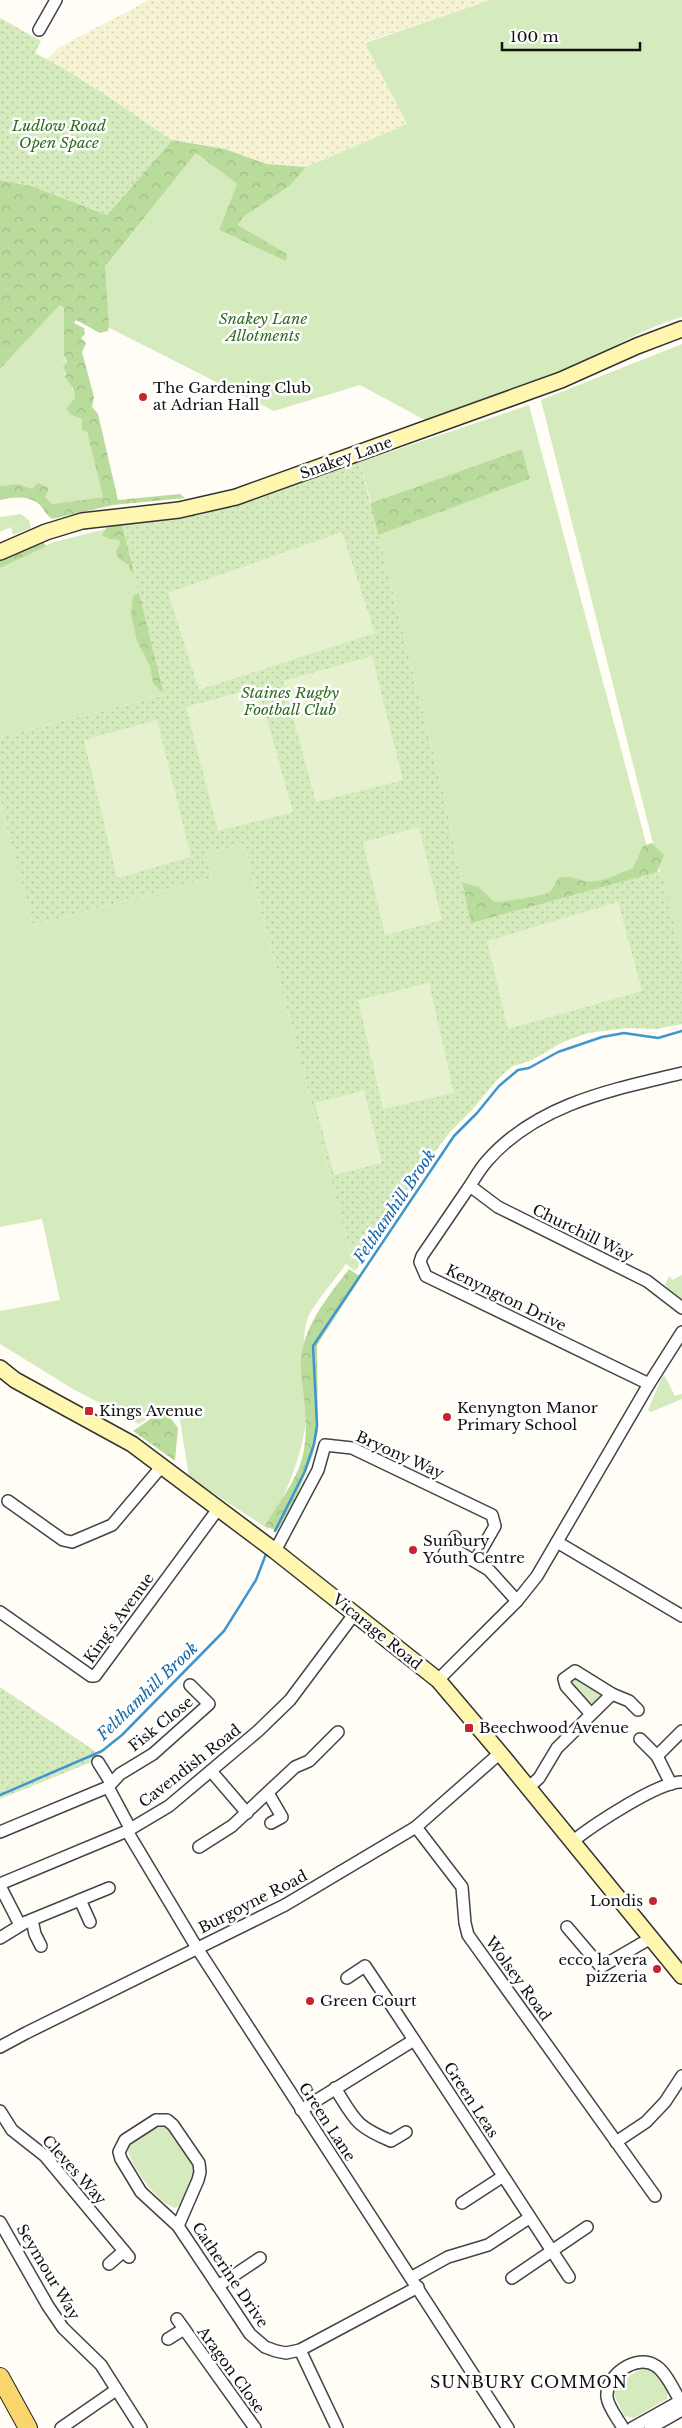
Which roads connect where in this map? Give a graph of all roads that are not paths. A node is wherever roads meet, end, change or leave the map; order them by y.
1 (56, 0) edge
2 (39, 30) dead end
3 (682, 329) edge
4 (0, 552) edge
5 (682, 1074) edge
6 (470, 1186) junction
7 (682, 1308) edge
8 (680, 1339) edge
9 (0, 1368) edge
10 (649, 1384) junction
11 (162, 1466) junction
12 (8, 1501) dead end
13 (218, 1509) junction
14 (557, 1542) junction
15 (449, 1546) dead end
16 (275, 1551) junction
17 (475, 1561) junction
18 (517, 1601) junction
19 (0, 1612) edge
20 (355, 1613) junction
21 (682, 1616) edge
22 (438, 1680) junction
23 (190, 1685) dead end
24 (612, 1694) junction
25 (638, 1710) dead end
26 (591, 1714) junction
27 (682, 1731) edge
28 (338, 1732) dead end
29 (640, 1739) dead end
30 (500, 1753) junction
31 (658, 1756) junction
32 (98, 1762) dead end
33 (211, 1771) junction
34 (676, 1783) edge
35 (109, 1785) junction
36 (529, 1787) junction
37 (268, 1793) junction
38 (246, 1813) junction
39 (271, 1823) dead end
40 (416, 1827) junction
41 (128, 1829) junction
42 (0, 1832) edge
43 (573, 1841) junction
44 (199, 1847) dead end
45 (0, 1886) edge
46 (109, 1888) dead end
47 (80, 1900) junction
48 (32, 1920) junction
49 (90, 1922) dead end
50 (20, 1925) junction
51 (567, 1927) dead end
52 (0, 1938) edge
53 (651, 1938) junction
54 (41, 1946) dead end
55 (197, 1948) junction
56 (682, 1976) edge
57 (346, 1978) dead end
58 (414, 2040) junction
59 (0, 2047) edge
60 (682, 2076) edge
61 (335, 2088) junction
62 (301, 2110) junction
63 (0, 2111) edge
64 (406, 2132) dead end
65 (616, 2142) junction
66 (502, 2177) junction
67 (655, 2196) dead end
68 (462, 2203) dead end
69 (529, 2218) junction
70 (5, 2223) edge
71 (178, 2226) junction
72 (587, 2227) dead end
73 (552, 2251) junction
74 (260, 2258) dead end
75 (109, 2264) dead end
76 (412, 2277) junction
77 (569, 2277) dead end
78 (512, 2278) dead end
79 (218, 2286) junction
80 (418, 2287) junction
81 (168, 2339) dead end
82 (300, 2350) junction
83 (0, 2377) edge
84 (116, 2390) junction
85 (5, 2398) edge
86 (681, 2404) edge
87 (28, 2428) edge
88 (61, 2428) edge
89 (141, 2428) edge
90 (255, 2428) edge
91 (337, 2428) edge
92 (508, 2428) edge
93 (623, 2428) edge
94 (632, 2428) edge
95 (650, 2428) edge

1 - 2 street
3 - 4 street, Snakey Lane
5 - 6 street, Kenyngton Drive
6 - 7 street, Churchill Way
6 - 10 street, Kenyngton Drive
8 - 10 street
9 - 11 street, Vicarage Road
10 - 14 street
11 - 12 street
11 - 13 street, Vicarage Road
13 - 16 street, Vicarage Road
13 - 19 street, King's Avenue
14 - 18 street
14 - 21 street
15 - 17 street
16 - 17 street, Bryony Way
16 - 20 street, Vicarage Road
17 - 18 street
18 - 22 street
20 - 22 street, Vicarage Road
20 - 33 street, Cavendish Road
22 - 30 street, Vicarage Road
23 - 35 street, Fisk Close
24 - 25 street
24 - 26 street
24 - 26 street
26 - 36 street
27 - 31 street
28 - 37 street
29 - 31 street
30 - 36 street, Vicarage Road
30 - 40 street, Burgoyne Road
31 - 34 street
32 - 35 street
33 - 38 street
33 - 41 street, Cavendish Road
34 - 43 street
35 - 41 street, Green Lane
35 - 42 street
36 - 43 street, Vicarage Road
37 - 38 street
37 - 39 street
38 - 44 street
40 - 55 street, Burgoyne Road
40 - 65 street, Wolsey Road
41 - 45 street, Cavendish Road
41 - 55 street, Green Lane
43 - 53 street, Vicarage Road
45 - 50 street
46 - 47 street
47 - 48 street
47 - 49 street
48 - 50 street
48 - 54 street
50 - 52 street
51 - 53 street
53 - 56 street, Vicarage Road
55 - 59 street, Burgoyne Road
55 - 62 street, Green Lane
57 - 58 street, Green Leas
58 - 61 street
58 - 66 street, Green Leas
60 - 65 street
61 - 62 street
61 - 64 street
62 - 76 street, Green Lane
63 - 75 street, Cleves Way
65 - 67 street, Wolsey Road
66 - 68 street
66 - 69 street, Green Leas
69 - 73 street, Green Leas
69 - 76 street
70 - 84 street, Seymour Way
71 - 71 street, Catherine Drive
71 - 79 street, Catherine Drive
72 - 73 street
73 - 77 street, Green Leas
73 - 78 street
74 - 79 street
76 - 80 street, Green Lane
79 - 82 street, Catherine Drive
80 - 82 street, Catherine Drive
80 - 92 street, Green Lane
81 - 90 street, Aragon Close
82 - 91 street
83 - 85 main road
84 - 88 street
84 - 89 street, Seymour Way
85 - 87 main road
86 - 93 street
86 - 94 street
86 - 95 street

